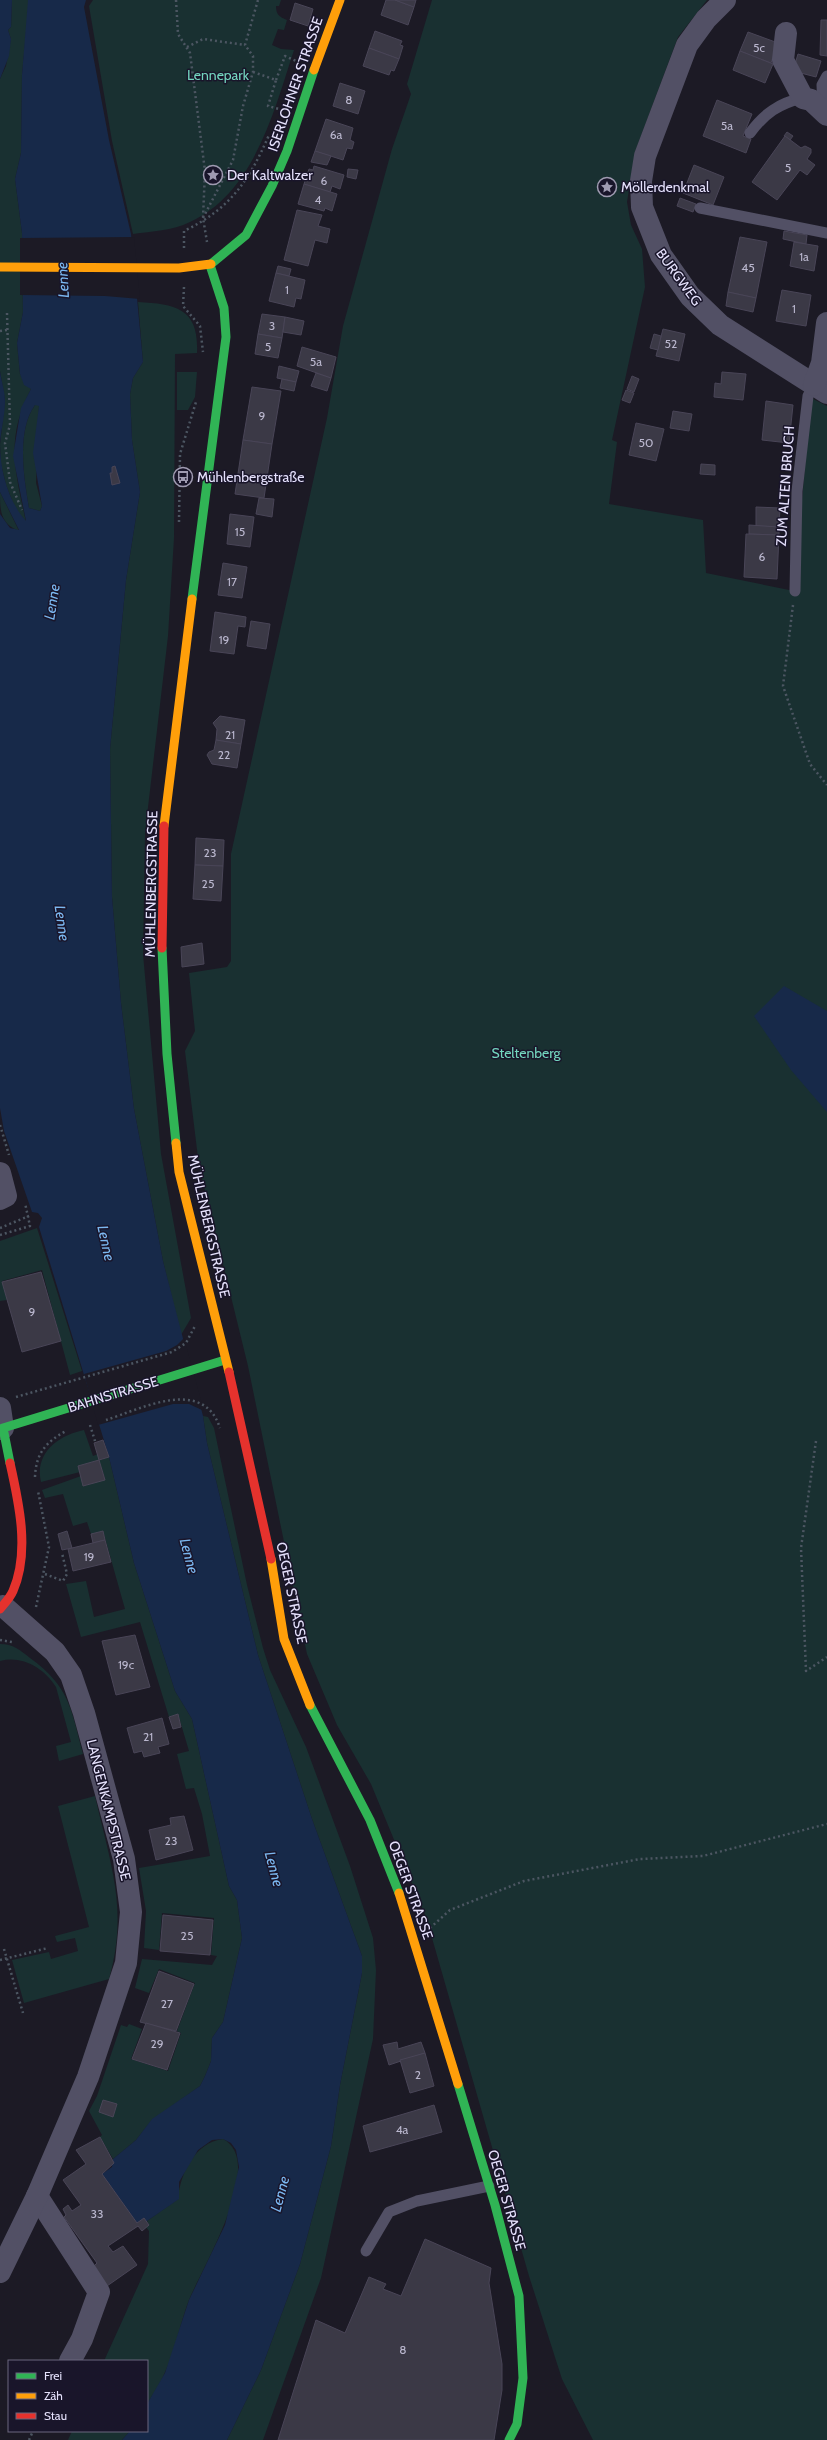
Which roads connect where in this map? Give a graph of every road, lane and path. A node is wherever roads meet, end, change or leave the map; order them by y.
1 (176, 0) edge
2 (258, 0) edge
3 (340, 0) edge
4 (725, 0) edge
5 (786, 32) dead end
6 (245, 45) junction
7 (187, 47) junction
8 (300, 54) dead end
9 (297, 61) junction
10 (294, 68) dead end
11 (252, 72) junction
12 (827, 76) edge
13 (276, 80) junction
14 (802, 98) junction
15 (282, 102) dead end
16 (280, 109) junction
17 (825, 112) edge
18 (277, 116) dead end
19 (271, 130) dead end
20 (750, 133) dead end
21 (700, 208) dead end
22 (827, 233) edge
23 (210, 265) junction
24 (0, 267) edge
25 (182, 268) junction
26 (7, 313) dead end
27 (827, 323) edge
28 (7, 330) junction
29 (0, 331) edge
30 (823, 386) edge
31 (22, 510) dead end
32 (795, 591) joint
33 (827, 785) edge
34 (0, 1173) edge
35 (0, 1199) edge
36 (29, 1216) dead end
37 (0, 1228) edge
38 (197, 1321) dead end
39 (225, 1360) junction
40 (4, 1416) edge
41 (216, 1418) dead end
42 (101, 1421) dead end
43 (90, 1425) dead end
44 (95, 1441) dead end
45 (816, 1441) dead end
46 (62, 1553) dead end
47 (45, 1574) dead end
48 (2, 1607) edge
49 (827, 1657) edge
50 (827, 1824) edge
51 (416, 1942) junction
52 (48, 1948) dead end
53 (4, 1949) dead end
54 (6, 1958) junction
55 (0, 1960) edge
56 (23, 2013) dead end
57 (489, 2186) junction
58 (36, 2196) junction
59 (366, 2251) dead end
60 (0, 2272) edge
61 (71, 2360) edge
62 (514, 2439) edge

1 - 7 path
2 - 6 path
3 - 23 street, ISERLOHNER STRASSE
4 - 30 street, BURGWEG
5 - 14 street
6 - 7 path
6 - 11 path
7 - 11 path
8 - 9 path
9 - 10 path
9 - 13 path
11 - 13 path
12 - 17 lane
13 - 16 path
14 - 17 street
14 - 20 lane
15 - 16 path
16 - 18 path
19 - 25 path
21 - 22 lane
23 - 25 street
23 - 39 street, MÜHLENBERGSTRASSE
24 - 25 street
26 - 28 path
27 - 30 street
28 - 29 path
28 - 31 path
30 - 32 lane, ZUM ALTEN BRUCH
32 - 33 path
34 - 35 street
36 - 37 path
38 - 40 path
39 - 40 street, BAHNSTRASSE
39 - 51 street, OEGER STRASSE
40 - 48 street, LANGENKAMPSTRASSE
41 - 42 path
43 - 44 path
45 - 49 path
46 - 47 path
48 - 58 street, LANGENKAMPSTRASSE
50 - 51 path
51 - 57 street, OEGER STRASSE
52 - 54 path
53 - 54 path
54 - 55 path
54 - 56 path
57 - 59 lane
57 - 62 street, OEGER STRASSE
58 - 60 street, LANGENKAMPSTRASSE
58 - 61 street

